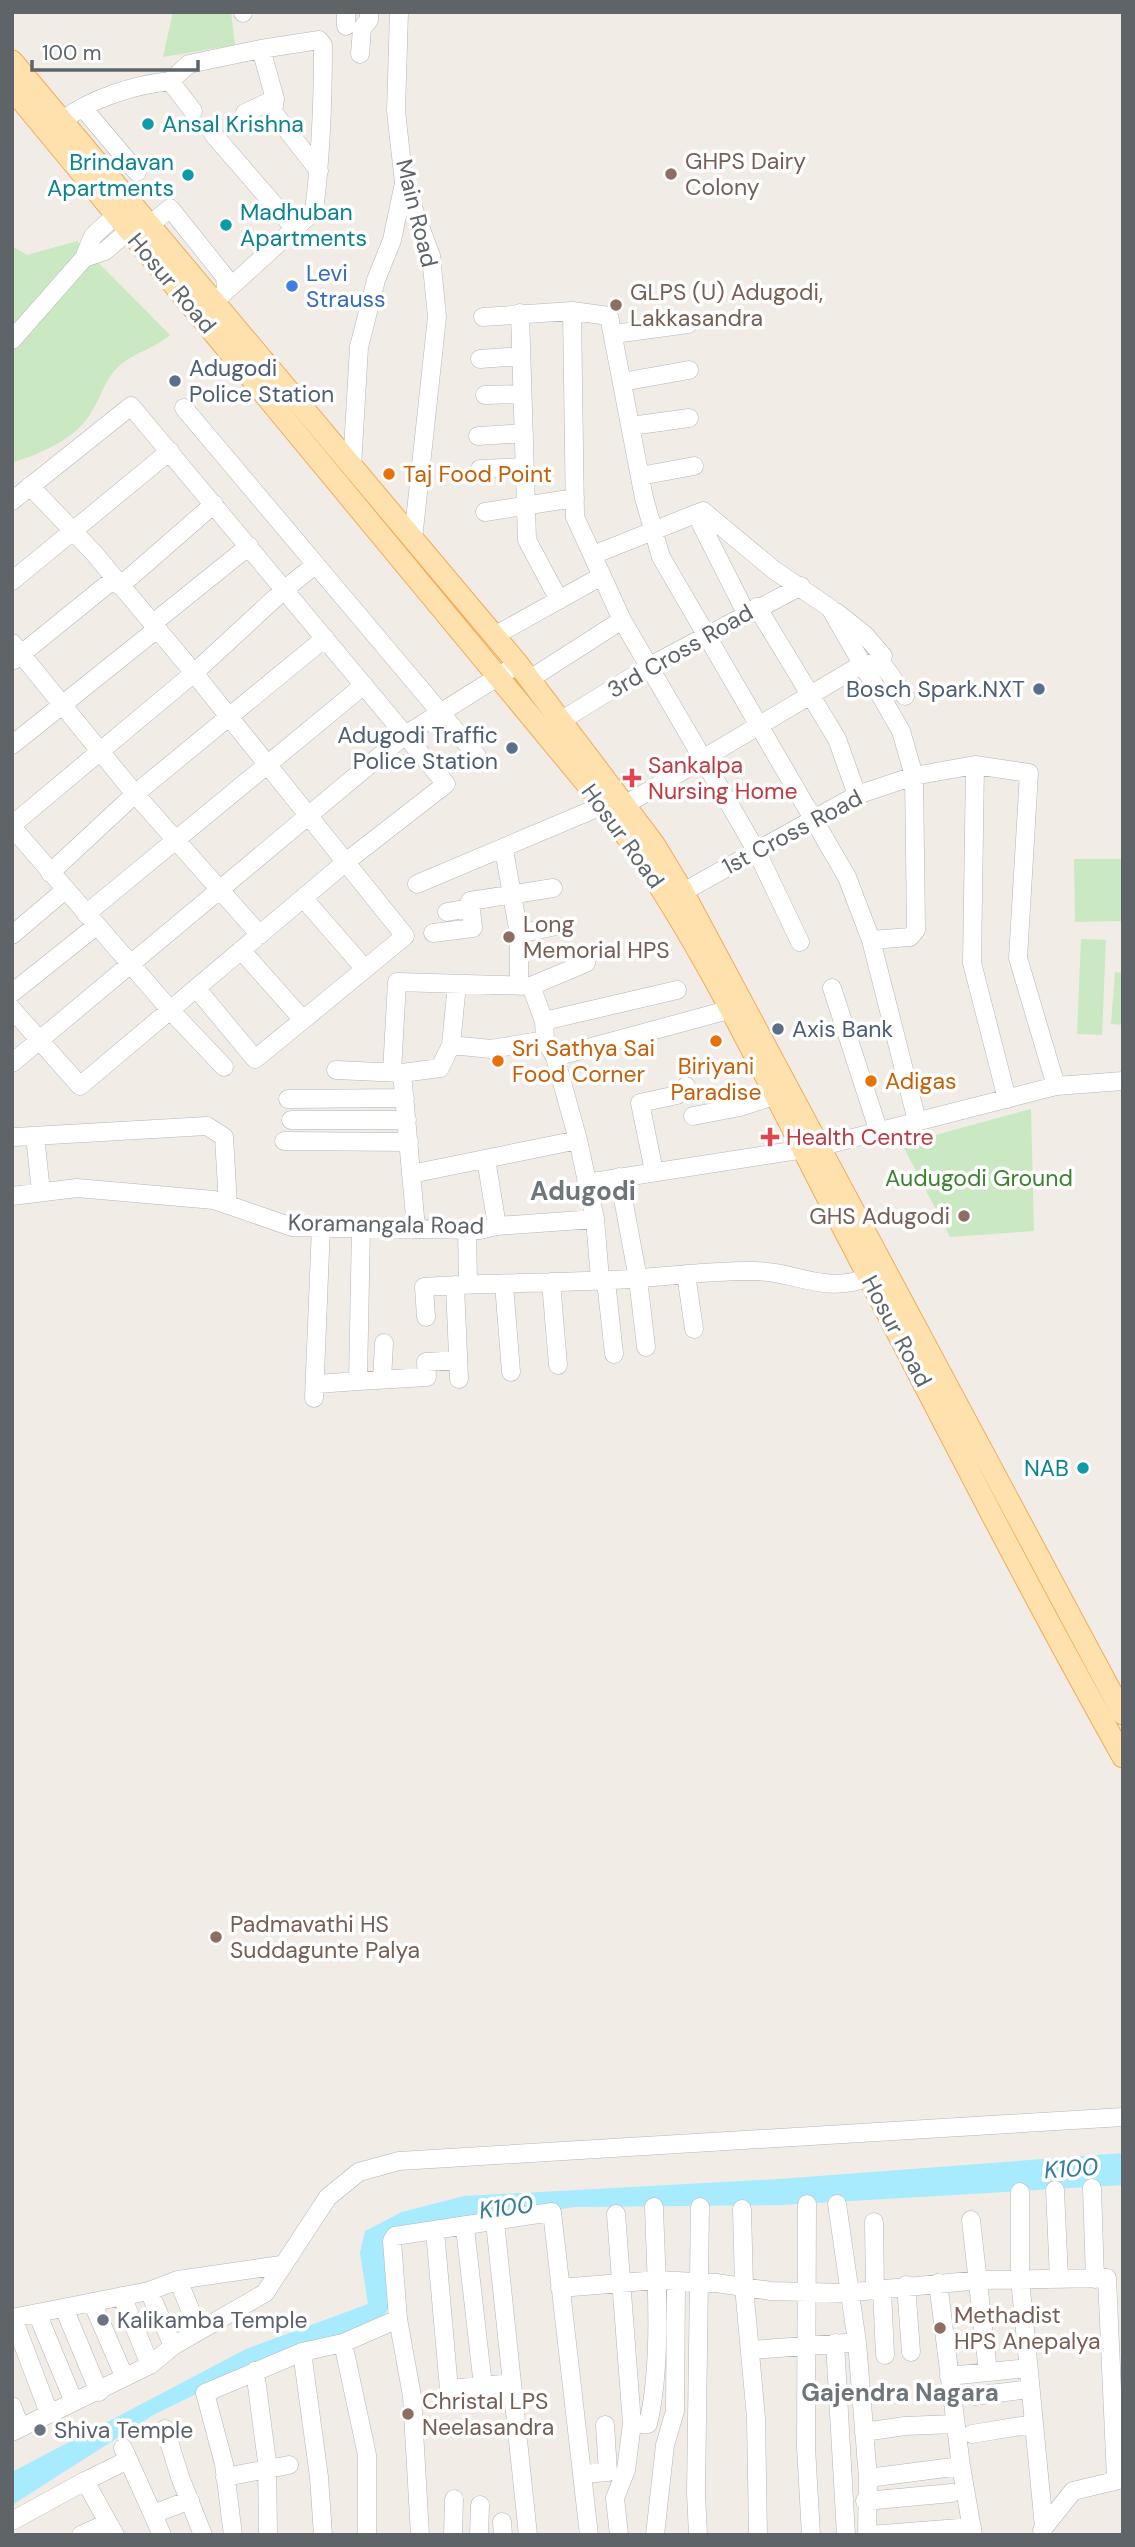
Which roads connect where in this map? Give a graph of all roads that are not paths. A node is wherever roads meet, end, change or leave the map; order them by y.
1 (369, 12) edge
2 (399, 12) edge
3 (261, 49) junction
4 (360, 54) dead end
5 (12, 61) edge
6 (170, 82) junction
7 (12, 89) edge
8 (275, 99) junction
9 (83, 108) junction
10 (192, 111) dead end
11 (245, 113) dead end
12 (63, 120) junction
13 (213, 134) dead end
14 (319, 171) junction
15 (136, 172) dead end
16 (404, 183) junction
17 (122, 224) junction
18 (150, 224) junction
19 (296, 230) junction
20 (192, 289) junction
21 (221, 295) junction
22 (572, 312) junction
23 (520, 313) junction
24 (483, 317) dead end
25 (688, 324) dead end
26 (614, 334) junction
27 (12, 340) edge
28 (521, 356) junction
29 (480, 359) dead end
30 (689, 370) dead end
31 (622, 382) junction
32 (522, 394) junction
33 (485, 395) dead end
34 (184, 408) dead end
35 (689, 418) dead end
36 (631, 426) junction
37 (524, 433) junction
38 (478, 436) dead end
39 (170, 451) junction
40 (694, 466) dead end
41 (352, 467) junction
42 (525, 467) junction
43 (480, 469) dead end
44 (640, 476) junction
45 (30, 486) junction
46 (575, 498) junction
47 (12, 501) edge
48 (214, 504) junction
49 (527, 506) junction
50 (704, 511) junction
51 (485, 512) dead end
52 (71, 530) junction
53 (654, 531) junction
54 (413, 539) junction
55 (249, 546) junction
56 (593, 555) junction
57 (315, 565) junction
58 (600, 577) junction
59 (12, 581) edge
60 (117, 582) junction
61 (801, 586) junction
62 (285, 589) junction
63 (559, 600) junction
64 (752, 610) junction
65 (622, 620) junction
66 (154, 627) junction
67 (707, 635) junction
68 (494, 636) junction
69 (325, 638) junction
70 (15, 653) edge
71 (868, 664) junction
72 (648, 667) junction
73 (524, 671) junction
74 (194, 673) junction
75 (499, 678) junction
76 (364, 685) junction
77 (810, 696) junction
78 (905, 696) dead end
79 (62, 703) junction
80 (441, 715) junction
81 (227, 716) junction
82 (562, 720) junction
83 (760, 726) junction
84 (405, 735) junction
85 (12, 745) edge
86 (101, 750) junction
87 (477, 756) dead end
88 (701, 758) junction
89 (266, 765) junction
90 (975, 765) junction
91 (914, 776) junction
92 (135, 794) junction
93 (857, 795) junction
94 (614, 805) junction
95 (309, 816) junction
96 (811, 819) junction
97 (12, 826) edge
98 (176, 840) junction
99 (504, 850) junction
100 (755, 850) junction
101 (347, 861) junction
102 (50, 873) junction
103 (417, 884) dead end
104 (553, 888) dead end
105 (65, 890) junction
106 (221, 891) junction
107 (683, 892) junction
108 (512, 895) junction
109 (304, 899) junction
110 (470, 908) junction
111 (447, 912) dead end
112 (91, 920) junction
113 (555, 926) dead end
114 (433, 933) dead end
115 (12, 934) edge
116 (519, 934) junction
117 (260, 935) junction
118 (871, 940) junction
119 (800, 942) dead end
120 (241, 950) junction
121 (586, 963) dead end
122 (131, 966) junction
123 (365, 968) junction
124 (457, 984) junction
125 (525, 986) junction
126 (832, 988) dead end
127 (197, 989) junction
128 (677, 990) dead end
129 (12, 993) edge
130 (728, 1010) junction
131 (172, 1012) junction
132 (14, 1014) edge
133 (303, 1020) junction
134 (544, 1021) junction
135 (545, 1040) junction
136 (40, 1041) junction
137 (451, 1045) junction
138 (555, 1057) junction
139 (12, 1062) edge
140 (225, 1067) dead end
141 (1123, 1069) edge
142 (336, 1070) dead end
143 (397, 1072) junction
144 (1055, 1081) junction
145 (1123, 1081) edge
146 (686, 1086) dead end
147 (1006, 1094) junction
148 (774, 1096) junction
149 (405, 1098) junction
150 (288, 1099) dead end
151 (915, 1114) junction
152 (693, 1116) dead end
153 (292, 1120) dead end
154 (407, 1120) junction
155 (876, 1123) junction
156 (36, 1136) junction
157 (15, 1137) dead end
158 (578, 1140) junction
159 (284, 1141) dead end
160 (409, 1142) junction
161 (808, 1144) junction
162 (486, 1159) junction
163 (654, 1171) junction
164 (411, 1174) junction
165 (619, 1177) junction
166 (586, 1183) junction
167 (41, 1192) junction
168 (12, 1196) edge
169 (228, 1205) junction
170 (595, 1219) junction
171 (497, 1226) junction
172 (321, 1227) junction
173 (361, 1227) junction
174 (416, 1228) junction
175 (467, 1230) junction
176 (686, 1275) junction
177 (869, 1277) junction
178 (638, 1279) junction
179 (603, 1280) junction
180 (551, 1282) junction
181 (503, 1284) junction
182 (462, 1285) junction
183 (426, 1317) dead end
184 (694, 1329) dead end
185 (384, 1343) dead end
186 (646, 1347) dead end
187 (614, 1354) dead end
188 (458, 1360) junction
189 (558, 1365) dead end
190 (510, 1372) dead end
191 (459, 1378) dead end
192 (382, 1379) junction
193 (358, 1381) junction
194 (1123, 1714) edge
195 (1123, 1757) edge
196 (1123, 2117) edge
197 (1092, 2188) dead end
198 (1055, 2190) dead end
199 (1020, 2192) dead end
200 (807, 2204) dead end
201 (837, 2204) dead end
202 (654, 2207) dead end
203 (700, 2207) dead end
204 (742, 2209) dead end
205 (616, 2214) dead end
206 (971, 2220) dead end
207 (495, 2222) junction
208 (874, 2222) dead end
209 (465, 2228) junction
210 (435, 2231) junction
211 (282, 2265) junction
212 (1101, 2278) junction
213 (1020, 2279) junction
214 (1059, 2279) junction
215 (178, 2280) junction
216 (657, 2280) junction
217 (980, 2280) junction
218 (699, 2282) junction
219 (624, 2283) junction
220 (676, 2283) junction
221 (938, 2283) junction
222 (906, 2285) junction
223 (744, 2287) junction
224 (560, 2288) junction
225 (878, 2290) junction
226 (149, 2291) junction
227 (805, 2292) junction
228 (850, 2292) junction
229 (122, 2296) junction
230 (92, 2302) junction
231 (64, 2308) junction
232 (37, 2313) junction
233 (13, 2318) edge
234 (398, 2319) junction
235 (199, 2331) junction
236 (857, 2342) junction
237 (343, 2343) junction
238 (835, 2343) junction
239 (805, 2345) junction
240 (173, 2346) junction
241 (750, 2350) junction
242 (302, 2352) junction
243 (911, 2352) dead end
244 (885, 2355) dead end
245 (150, 2365) junction
246 (1028, 2368) junction
247 (254, 2371) junction
248 (988, 2372) junction
249 (124, 2376) junction
250 (948, 2376) junction
251 (512, 2384) junction
252 (483, 2386) junction
253 (1030, 2389) junction
254 (99, 2392) junction
255 (974, 2396) dead end
256 (74, 2402) junction
257 (12, 2406) edge
258 (48, 2413) junction
259 (632, 2424) junction
260 (954, 2424) junction
261 (1033, 2424) junction
262 (605, 2425) dead end
263 (166, 2429) dead end
264 (16, 2430) edge
265 (864, 2432) junction
266 (972, 2434) dead end
267 (289, 2465) dead end
268 (961, 2466) junction
269 (267, 2469) junction
270 (582, 2474) junction
271 (225, 2477) junction
272 (868, 2478) junction
273 (1119, 2479) edge
274 (85, 2481) junction
275 (952, 2493) dead end
276 (454, 2499) dead end
277 (190, 2500) junction
278 (865, 2501) junction
279 (480, 2505) dead end
280 (153, 2514) junction
281 (12, 2521) edge
282 (108, 2530) edge
283 (973, 2531) edge
284 (1042, 2531) edge
285 (200, 2533) edge
286 (81, 2535) edge
287 (162, 2535) edge
288 (233, 2535) edge
289 (268, 2535) edge
290 (323, 2535) edge
291 (367, 2535) edge
292 (420, 2535) edge
293 (453, 2535) edge
294 (479, 2535) edge
295 (528, 2535) edge
296 (589, 2535) edge
297 (619, 2535) edge
298 (655, 2535) edge
299 (698, 2535) edge
300 (758, 2535) edge
301 (811, 2535) edge
302 (846, 2535) edge
303 (868, 2535) edge

1 - 4 street
2 - 16 street, Main Road
3 - 6 street
3 - 8 street
3 - 14 street
5 - 12 main road, Hosur Road
6 - 9 street
6 - 10 street
7 - 17 main road, Hosur Road
8 - 11 street
8 - 14 street
9 - 12 street
9 - 15 street
12 - 18 main road, Hosur Road
13 - 19 street
14 - 19 street
16 - 41 street
16 - 54 street, Main Road
17 - 20 main road, Hosur Road
17 - 27 street
18 - 20 main road, Hosur Road
18 - 21 street
19 - 21 street
20 - 21 main road, Hosur Road
20 - 75 main road, Hosur Road
21 - 41 main road, Hosur Road
22 - 23 street
22 - 26 street
22 - 46 street
23 - 24 street
23 - 28 street
25 - 26 street
26 - 31 street
28 - 29 street
28 - 32 street
30 - 31 street
31 - 36 street
32 - 33 street
32 - 37 street
34 - 57 street
35 - 36 street
36 - 44 street
37 - 38 street
37 - 42 street
39 - 45 street
39 - 48 street
39 - 52 street
40 - 44 street
41 - 54 main road, Hosur Road
42 - 43 street
42 - 49 street
44 - 53 street
45 - 47 street
45 - 52 street
46 - 49 street
46 - 56 street
48 - 55 street
48 - 60 street
49 - 51 street
49 - 63 street
50 - 53 street
50 - 61 street
50 - 64 street
52 - 59 street
52 - 60 street
53 - 56 street
53 - 67 street
54 - 68 main road, Hosur Road
55 - 62 street
55 - 66 street
56 - 58 street
57 - 62 street
57 - 80 street
58 - 63 street
58 - 65 street
60 - 66 street
60 - 70 street
61 - 64 street, 3rd Cross Road
61 - 71 street
62 - 69 street
62 - 74 street
63 - 68 street
64 - 67 street, 3rd Cross Road
64 - 77 street
65 - 72 street
65 - 73 street
66 - 74 street
66 - 79 street
67 - 72 street, 3rd Cross Road
67 - 83 street
68 - 73 main road, Hosur Road
69 - 76 street
69 - 81 street
70 - 79 street
71 - 77 street
71 - 78 street
71 - 91 street
72 - 82 street, 3rd Cross Road
72 - 88 street
73 - 75 street
73 - 82 main road, Hosur Road
74 - 81 street
74 - 86 street
75 - 80 street
75 - 94 main road, Hosur Road
76 - 84 street
76 - 89 street
77 - 83 street
77 - 93 street
79 - 85 street
79 - 86 street
80 - 84 street
80 - 87 street
81 - 89 street
81 - 92 street
82 - 94 main road, Hosur Road
83 - 88 street
83 - 96 street
84 - 95 street
84 - 101 street
86 - 92 street
86 - 97 street
88 - 94 street
88 - 100 street
89 - 95 street
89 - 98 street
90 - 91 street, 1st Cross Road
90 - 144 street, 1st Cross Road
90 - 147 street
91 - 93 street, 1st Cross Road
91 - 118 street
92 - 98 street
92 - 102 street
93 - 96 street, 1st Cross Road
94 - 99 street
94 - 107 main road, Hosur Road
94 - 130 main road, Hosur Road
95 - 101 street
95 - 106 street
96 - 100 street, 1st Cross Road
96 - 118 street
97 - 102 street
98 - 106 street
98 - 112 street
99 - 103 street
99 - 108 street
100 - 107 street, 1st Cross Road
100 - 119 street
101 - 109 street
101 - 123 street
102 - 105 street
104 - 108 street
105 - 112 street
105 - 115 street
106 - 117 street
106 - 122 street
107 - 161 main road, Hosur Road
108 - 110 street
108 - 116 street
109 - 117 street
109 - 123 street
110 - 111 street
110 - 114 street
112 - 122 street
112 - 129 street
113 - 116 street
116 - 125 street
117 - 120 street
118 - 151 street
120 - 127 street
120 - 133 street
121 - 125 street
122 - 131 street
122 - 136 street
123 - 133 street
124 - 125 street
124 - 137 street
124 - 143 street
125 - 134 street
126 - 155 street
127 - 131 street
127 - 133 street
128 - 134 street
130 - 138 street
130 - 148 main road, Hosur Road
131 - 136 street
131 - 140 street
132 - 136 street
134 - 135 street
135 - 137 street
135 - 138 street
136 - 139 street
137 - 143 street
138 - 158 street
141 - 144 street
142 - 143 street
143 - 149 street
144 - 145 street
144 - 147 street
146 - 163 street
147 - 151 street
147 - 161 street
148 - 152 street
148 - 161 main road, Hosur Road
149 - 150 street
149 - 154 street
151 - 155 street
153 - 154 street
154 - 160 street
155 - 161 street
156 - 157 street
156 - 167 street
156 - 169 street
158 - 162 street
158 - 166 street
159 - 160 street
160 - 164 street
161 - 163 street
161 - 177 main road, Hosur Road
161 - 194 main road, Hosur Road
162 - 164 street
162 - 171 street
163 - 165 street
164 - 174 street
165 - 166 street
165 - 178 street
166 - 170 street
167 - 168 street, Koramangala Road
167 - 169 street, Koramangala Road
169 - 172 street, Koramangala Road
170 - 171 street, Koramangala Road
170 - 179 street
171 - 175 street, Koramangala Road
172 - 173 street, Koramangala Road
172 - 193 street
173 - 174 street, Koramangala Road
173 - 193 street
174 - 175 street, Koramangala Road
175 - 182 street
176 - 177 street
176 - 178 street
176 - 184 street
177 - 195 main road, Hosur Road
178 - 179 street
178 - 186 street
179 - 180 street
179 - 187 street
180 - 181 street
180 - 189 street
181 - 182 street
181 - 190 street
182 - 183 street
182 - 188 street
185 - 192 street
188 - 191 street
188 - 192 street
192 - 193 street
196 - 211 street
197 - 212 street
198 - 214 street
199 - 213 street
200 - 227 street
201 - 228 street
202 - 216 street
203 - 218 street
204 - 223 street
205 - 219 street
206 - 217 street
207 - 209 street
207 - 224 street
207 - 251 street
208 - 225 street
209 - 210 street
209 - 252 street
210 - 234 street
210 - 252 street
211 - 215 street
211 - 235 street
212 - 214 street
212 - 273 street
213 - 214 street
213 - 217 street
213 - 246 street
215 - 226 street
215 - 235 street
216 - 219 street
216 - 220 street
216 - 259 street
217 - 221 street
217 - 248 street
218 - 220 street
218 - 223 street
218 - 299 street
219 - 224 street
219 - 259 street
220 - 298 street
221 - 222 street
221 - 250 street
222 - 225 street
222 - 243 street
223 - 227 street
223 - 241 street
224 - 270 street
225 - 228 street
225 - 244 street
226 - 229 street
226 - 240 street
227 - 228 street
227 - 239 street
228 - 236 street
229 - 230 street
229 - 245 street
230 - 231 street
230 - 249 street
231 - 232 street
231 - 254 street
232 - 233 street
232 - 256 street
233 - 258 street
234 - 237 street
234 - 292 street
235 - 240 street
236 - 238 street
236 - 265 street
237 - 242 street
237 - 291 street
238 - 239 street
238 - 302 street
239 - 241 street
239 - 301 street
240 - 245 street
241 - 300 street
242 - 247 street
242 - 290 street
245 - 249 street
246 - 248 street
246 - 253 street
247 - 269 street
247 - 271 street
248 - 250 street
249 - 254 street
250 - 260 street
251 - 252 street
251 - 295 street
253 - 255 street
253 - 261 street
254 - 256 street
256 - 258 street
257 - 264 street
258 - 264 street
259 - 297 street
260 - 265 street
260 - 268 street
261 - 266 street
261 - 284 street
262 - 270 street
263 - 277 street
265 - 272 street
267 - 269 street
268 - 272 street
268 - 283 street
269 - 271 street
269 - 289 street
270 - 296 street
271 - 288 street
272 - 278 street
273 - 284 street
274 - 280 street
274 - 281 street
274 - 282 street
275 - 278 street
276 - 293 street
277 - 280 street
277 - 285 street
278 - 303 street
279 - 294 street
280 - 287 street
282 - 286 street
283 - 303 street

